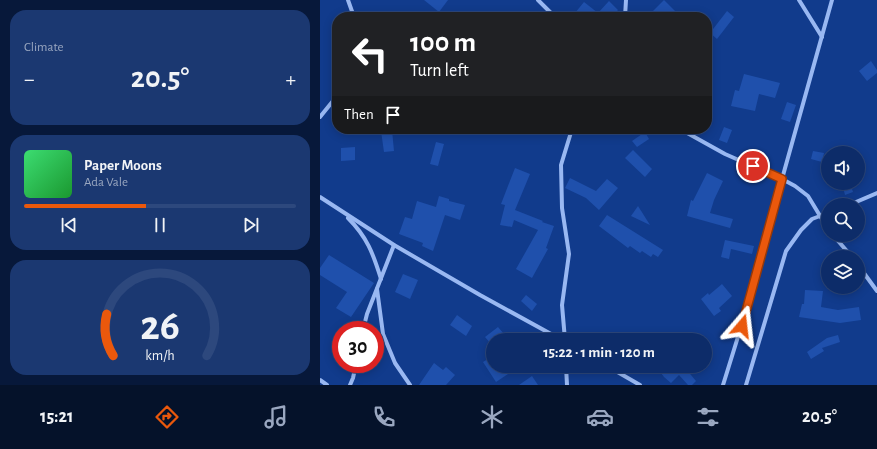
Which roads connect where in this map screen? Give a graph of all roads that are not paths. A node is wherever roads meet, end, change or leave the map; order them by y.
1 (348, 0) edge
2 (538, 0) edge
3 (626, 0) edge
4 (799, 0) edge
5 (832, 0) edge
6 (352, 12) edge
7 (550, 12) edge
8 (625, 12) edge
9 (822, 37) junction
10 (332, 102) edge
11 (320, 117) edge
12 (570, 134) edge
13 (689, 134) edge
14 (782, 179) junction
15 (877, 194) edge
16 (320, 197) edge
17 (865, 199) edge
18 (341, 211) junction
19 (820, 216) joint
20 (839, 242) edge
21 (394, 245) junction
22 (846, 250) edge
23 (865, 275) edge
24 (381, 280) junction
25 (377, 289) junction
26 (877, 291) edge
27 (365, 321) edge
28 (549, 333) edge
29 (564, 333) edge
30 (354, 373) edge
31 (566, 373) edge
32 (619, 373) edge
33 (320, 380) edge
34 (327, 385) edge
35 (350, 385) edge
36 (410, 385) edge
37 (567, 385) edge
38 (640, 385) edge
39 (723, 385) edge
40 (746, 385) edge

1 - 6 street
2 - 7 street
3 - 8 street
4 - 9 street
5 - 9 street
9 - 14 street
10 - 11 street
12 - 29 street
13 - 14 street
14 - 19 street
14 - 39 street
15 - 17 street
16 - 18 street
18 - 21 street
18 - 24 street
19 - 40 street
20 - 22 street
21 - 24 street
21 - 28 street
23 - 26 street
24 - 25 street
25 - 27 street
25 - 36 street
30 - 35 street
31 - 37 street
32 - 38 street
33 - 34 street

